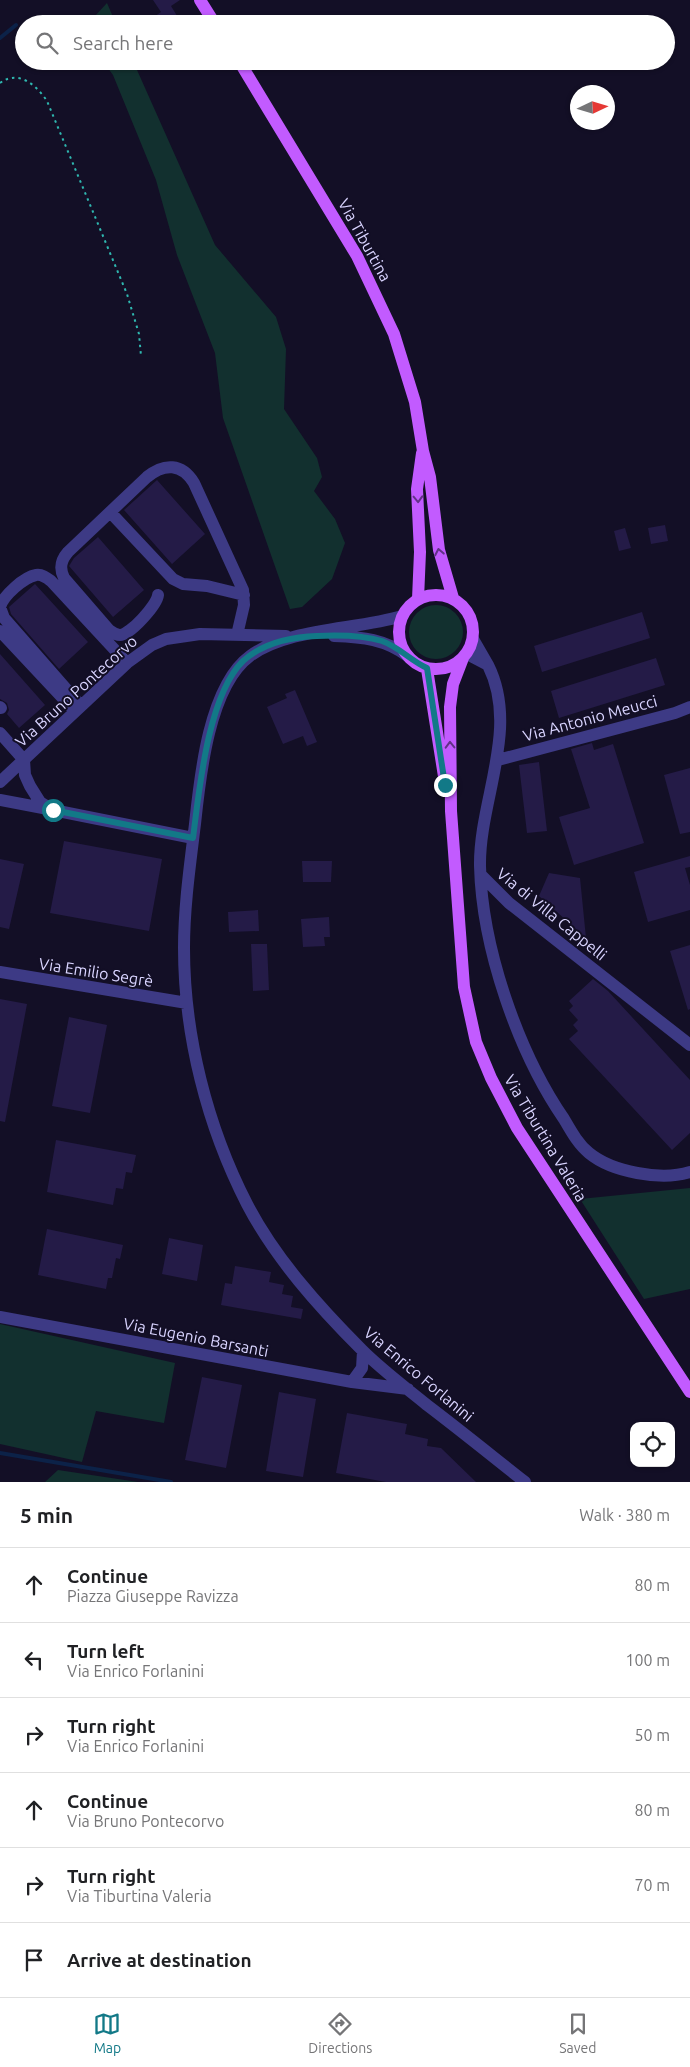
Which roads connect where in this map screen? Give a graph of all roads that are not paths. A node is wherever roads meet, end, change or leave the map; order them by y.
1 (200, 0) edge
2 (209, 15) edge
3 (245, 70) edge
4 (423, 451) junction
5 (110, 512) junction
6 (158, 595) dead end
7 (244, 595) junction
8 (453, 598) junction
9 (418, 599) junction
10 (402, 616) junction
11 (0, 631) edge
12 (237, 635) junction
13 (300, 636) junction
14 (473, 639) junction
15 (465, 656) junction
16 (409, 657) junction
17 (127, 663) junction
18 (488, 665) junction
19 (427, 668) junction
20 (690, 707) edge
21 (78, 709) junction
22 (0, 733) edge
23 (24, 760) junction
24 (498, 760) junction
25 (0, 782) edge
26 (0, 800) edge
27 (53, 810) junction
28 (451, 811) junction
29 (193, 838) junction
30 (481, 875) junction
31 (0, 972) edge
32 (187, 1003) junction
33 (690, 1045) edge
34 (690, 1172) edge
35 (0, 1317) edge
36 (363, 1352) junction
37 (352, 1382) junction
38 (408, 1390) junction
39 (690, 1392) edge
40 (525, 1482) edge

1 - 2 main road
3 - 4 main road, Via Tiburtina
8 -> 4 main road, Via Tiburtina
4 -> 9 main road, Via Tiburtina
5 - 6 street
5 - 7 street
5 - 7 street
7 - 12 street
8 - 9 main road
8 - 14 main road, Via Tiburtina
9 - 10 main road
10 - 13 street, Via Bruno Pontecorvo
10 - 16 main road
11 - 21 street
12 - 13 street, Via Bruno Pontecorvo
12 - 17 street, Via Bruno Pontecorvo
13 - 16 street, Via Bruno Pontecorvo
13 - 29 street, Via Enrico Forlanini
14 - 15 main road
14 - 18 street
15 - 18 street
15 - 19 main road
28 -> 15 main road, Via Tiburtina Valeria
16 - 19 main road
17 - 21 street, Via Bruno Pontecorvo
17 - 21 street
18 - 24 street
19 - 28 main road, Via Tiburtina Valeria
20 - 24 street, Via Antonio Meucci
21 - 23 street, Via Bruno Pontecorvo
22 - 23 street
23 - 25 street, Via Bruno Pontecorvo
23 - 27 street
24 - 30 street
26 - 27 street
27 - 29 street
28 - 39 main road, Via Tiburtina Valeria
29 - 32 street, Via Enrico Forlanini
30 - 33 street, Via di Villa Cappelli
30 - 34 street, Via di Villa Cappelli
31 - 32 street, Via Emilio Segrè
32 - 36 street, Via Enrico Forlanini
35 - 37 street, Via Eugenio Barsanti
36 - 37 street
36 - 38 street, Via Enrico Forlanini
37 - 38 street, Via Eugenio Barsanti
38 - 40 street, Via Enrico Forlanini

